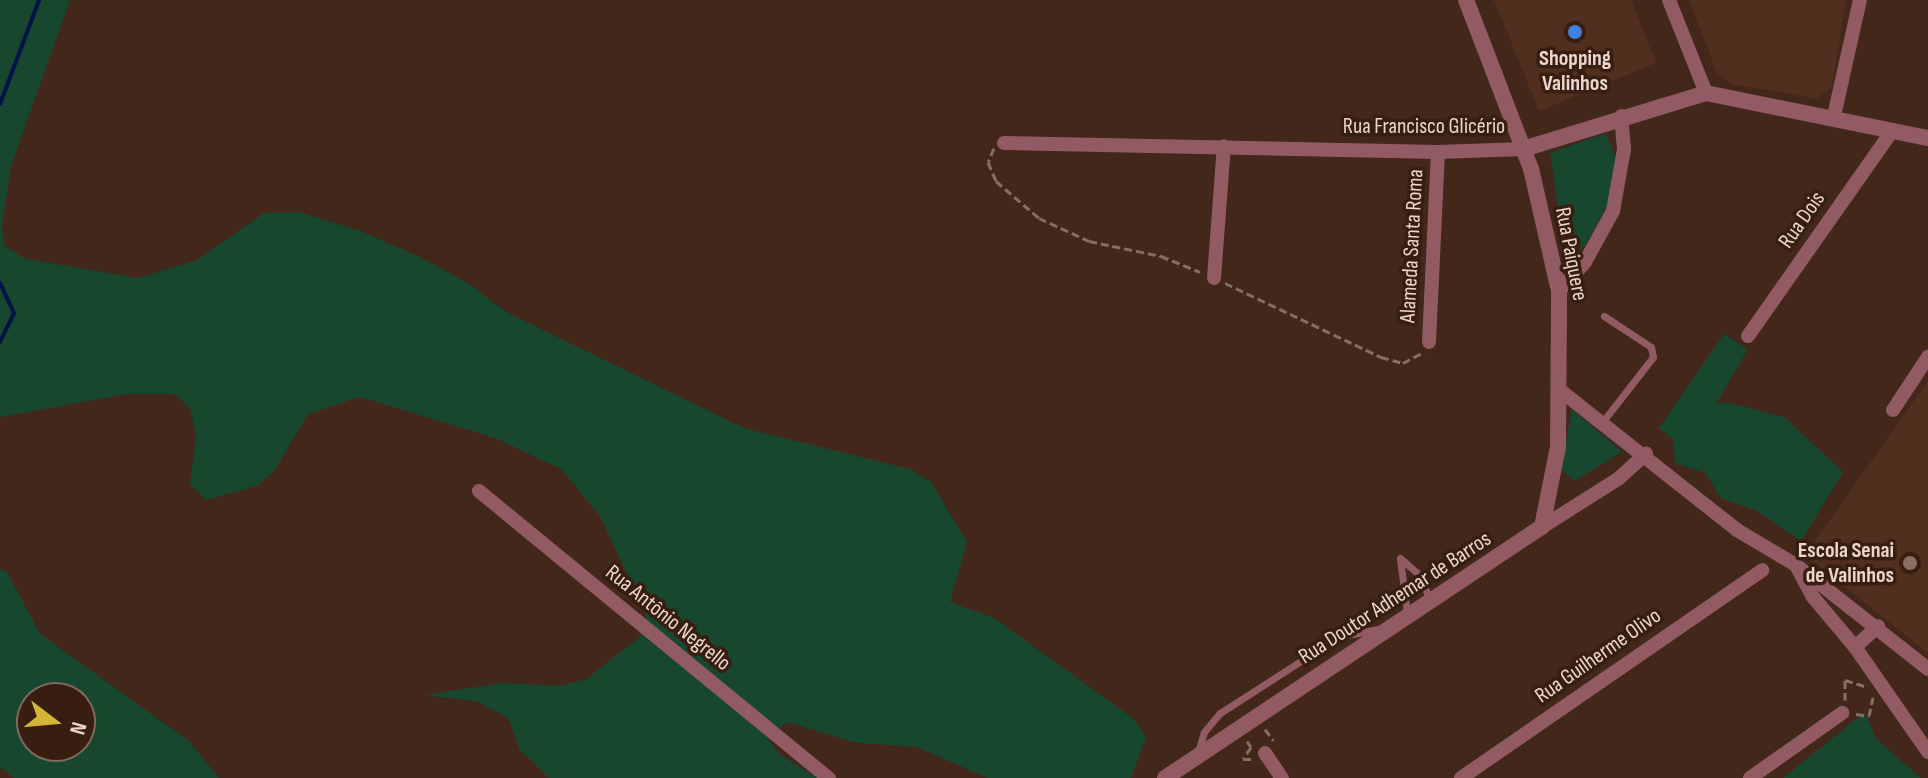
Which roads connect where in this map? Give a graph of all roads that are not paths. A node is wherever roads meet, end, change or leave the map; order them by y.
1 (1466, 0) edge
2 (1669, 0) edge
3 (1860, 0) edge
4 (1706, 93) junction
5 (1621, 116) junction
6 (1834, 116) junction
7 (1892, 131) junction
8 (1928, 138) edge
9 (1004, 143) road end
10 (1224, 146) junction
11 (1523, 149) junction
12 (1438, 152) junction
13 (1214, 278) road end
14 (1559, 291) junction
15 (1604, 316) dead end
16 (1748, 336) dead end
17 (1429, 342) road end
18 (1928, 357) edge
19 (1561, 391) junction
20 (1893, 410) dead end
21 (1604, 420) junction
22 (1646, 454) junction
23 (479, 491) dead end
24 (1542, 527) junction
25 (1796, 565) junction
26 (1762, 570) dead end
27 (1430, 599) junction
28 (1407, 613) junction
29 (1878, 626) junction
30 (1385, 628) junction
31 (1855, 647) junction
32 (1928, 669) edge
33 (1839, 715) road end
34 (1928, 752) edge
35 (1265, 753) road end
36 (1197, 756) junction
37 (829, 778) edge
38 (1165, 778) edge
39 (1282, 778) edge
40 (1461, 778) edge
41 (1750, 778) edge

1 - 11 street, Rua Paiquere
2 - 4 street
3 - 6 street
4 - 5 street, Rua Francisco Glicério
4 - 6 street, Rua Francisco Glicério
5 - 11 street, Rua Francisco Glicério
5 - 14 street
6 - 7 street, Rua Francisco Glicério
7 - 8 street, Rua Francisco Glicério
7 - 16 street, Rua Dois
9 - 10 street, Rua Francisco Glicério
10 - 12 street, Rua Francisco Glicério
10 - 13 street
11 - 12 street, Rua Francisco Glicério
11 - 14 street, Rua Paiquere
12 - 17 street, Alameda Santa Roma
14 - 19 street, Rua Paiquere
15 - 21 lane
18 - 20 street
19 - 21 street
19 - 24 street, Rua Paiquere
21 - 22 street
22 - 24 street, Rua Doutor Adhemar de Barros
22 - 25 street
23 - 37 street, Rua Antônio Negrello
24 - 27 street, Rua Doutor Adhemar de Barros
25 - 29 street
25 - 31 street
26 - 40 street, Rua Guilherme Olivo
27 - 28 street, Rua Doutor Adhemar de Barros
27 - 28 lane
28 - 30 street, Rua Doutor Adhemar de Barros
29 - 31 street
29 - 32 street
30 - 36 street, Rua Doutor Adhemar de Barros
30 - 36 lane
31 - 34 street
33 - 41 street
35 - 39 street
36 - 38 street, Rua Doutor Adhemar de Barros

